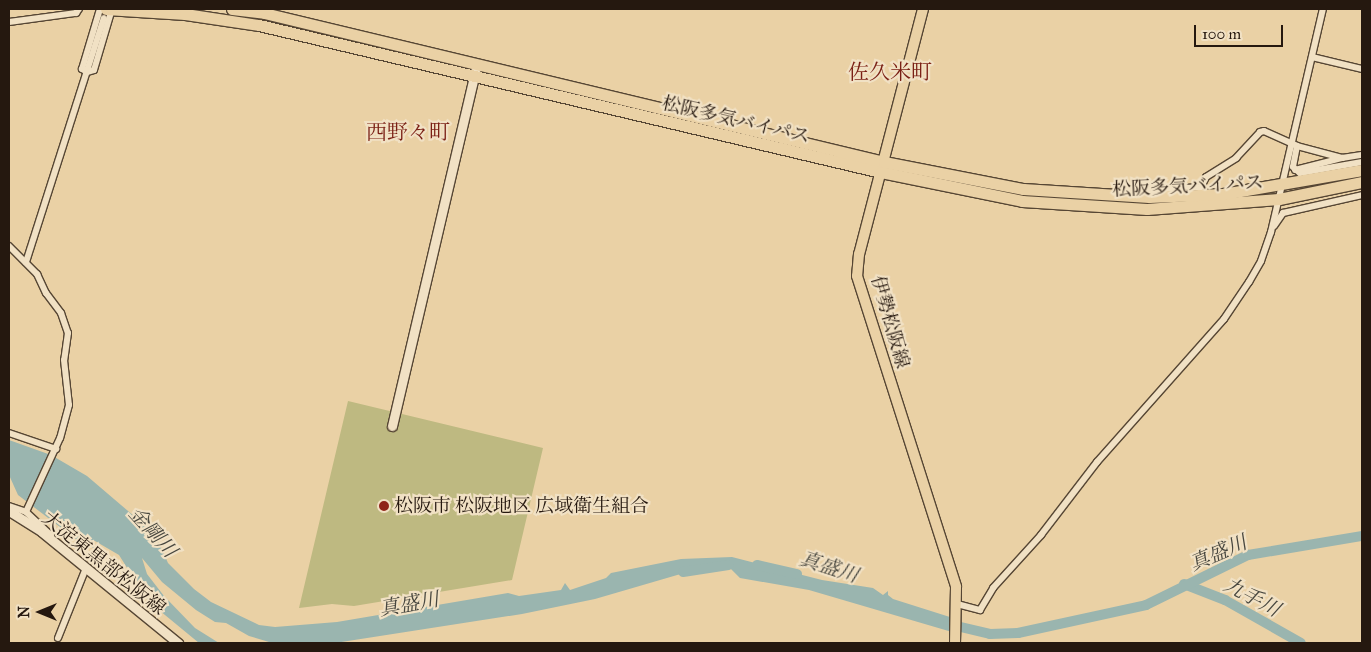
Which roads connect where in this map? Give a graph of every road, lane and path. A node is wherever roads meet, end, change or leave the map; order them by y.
1 (79, 9) edge
2 (100, 9) edge
3 (232, 9) edge
4 (923, 9) edge
5 (1314, 9) edge
6 (1323, 10) edge
7 (108, 12) edge
8 (9, 22) edge
9 (1312, 57) junction
10 (1362, 69) edge
11 (475, 70) junction
12 (87, 72) junction
13 (1293, 146) junction
14 (1362, 155) edge
15 (1342, 158) junction
16 (1362, 162) edge
17 (882, 167) junction
18 (1296, 170) junction
19 (1362, 170) edge
20 (1362, 182) edge
21 (1283, 185) junction
22 (1010, 187) junction
23 (1362, 195) edge
24 (1279, 199) junction
25 (1271, 232) junction
26 (9, 246) edge
27 (29, 264) junction
28 (392, 426) dead end
29 (9, 433) edge
30 (55, 450) junction
31 (9, 506) edge
32 (27, 510) junction
33 (9, 511) edge
34 (55, 543) junction
35 (86, 568) junction
36 (957, 606) junction
37 (58, 638) dead end
38 (955, 640) edge
39 (178, 643) edge

1 - 8 street
2 - 12 street
3 - 11 highway, 松阪多気バイパス
4 - 17 main road, 伊勢松阪線
5 - 6 street
6 - 9 street
7 - 11 highway, 松阪多気バイパス
7 - 12 street
7 - 12 street
9 - 10 street
9 - 13 street
11 - 17 highway, 松阪多気バイパス
11 - 28 street
12 - 27 street
13 - 15 street
13 - 18 street
13 - 21 street
13 - 22 street
14 - 15 street
15 - 18 street
16 - 18 street
17 - 22 highway, 松阪多気バイパス
17 - 24 highway, 松阪多気バイパス
17 - 36 main road, 伊勢松阪線
19 - 21 highway, 松阪多気バイパス
20 - 24 highway, 松阪多気バイパス
21 - 22 highway, 松阪多気バイパス
21 - 24 street
23 - 25 street
24 - 25 street
25 - 36 street
26 - 27 street
27 - 30 street
29 - 30 street
30 - 32 street
31 - 32 street
32 - 34 street
33 - 34 street, 大淀東黒部松阪線
34 - 35 street, 大淀東黒部松阪線
35 - 37 street
35 - 39 street, 大淀東黒部松阪線
36 - 38 main road, 伊勢松阪線

